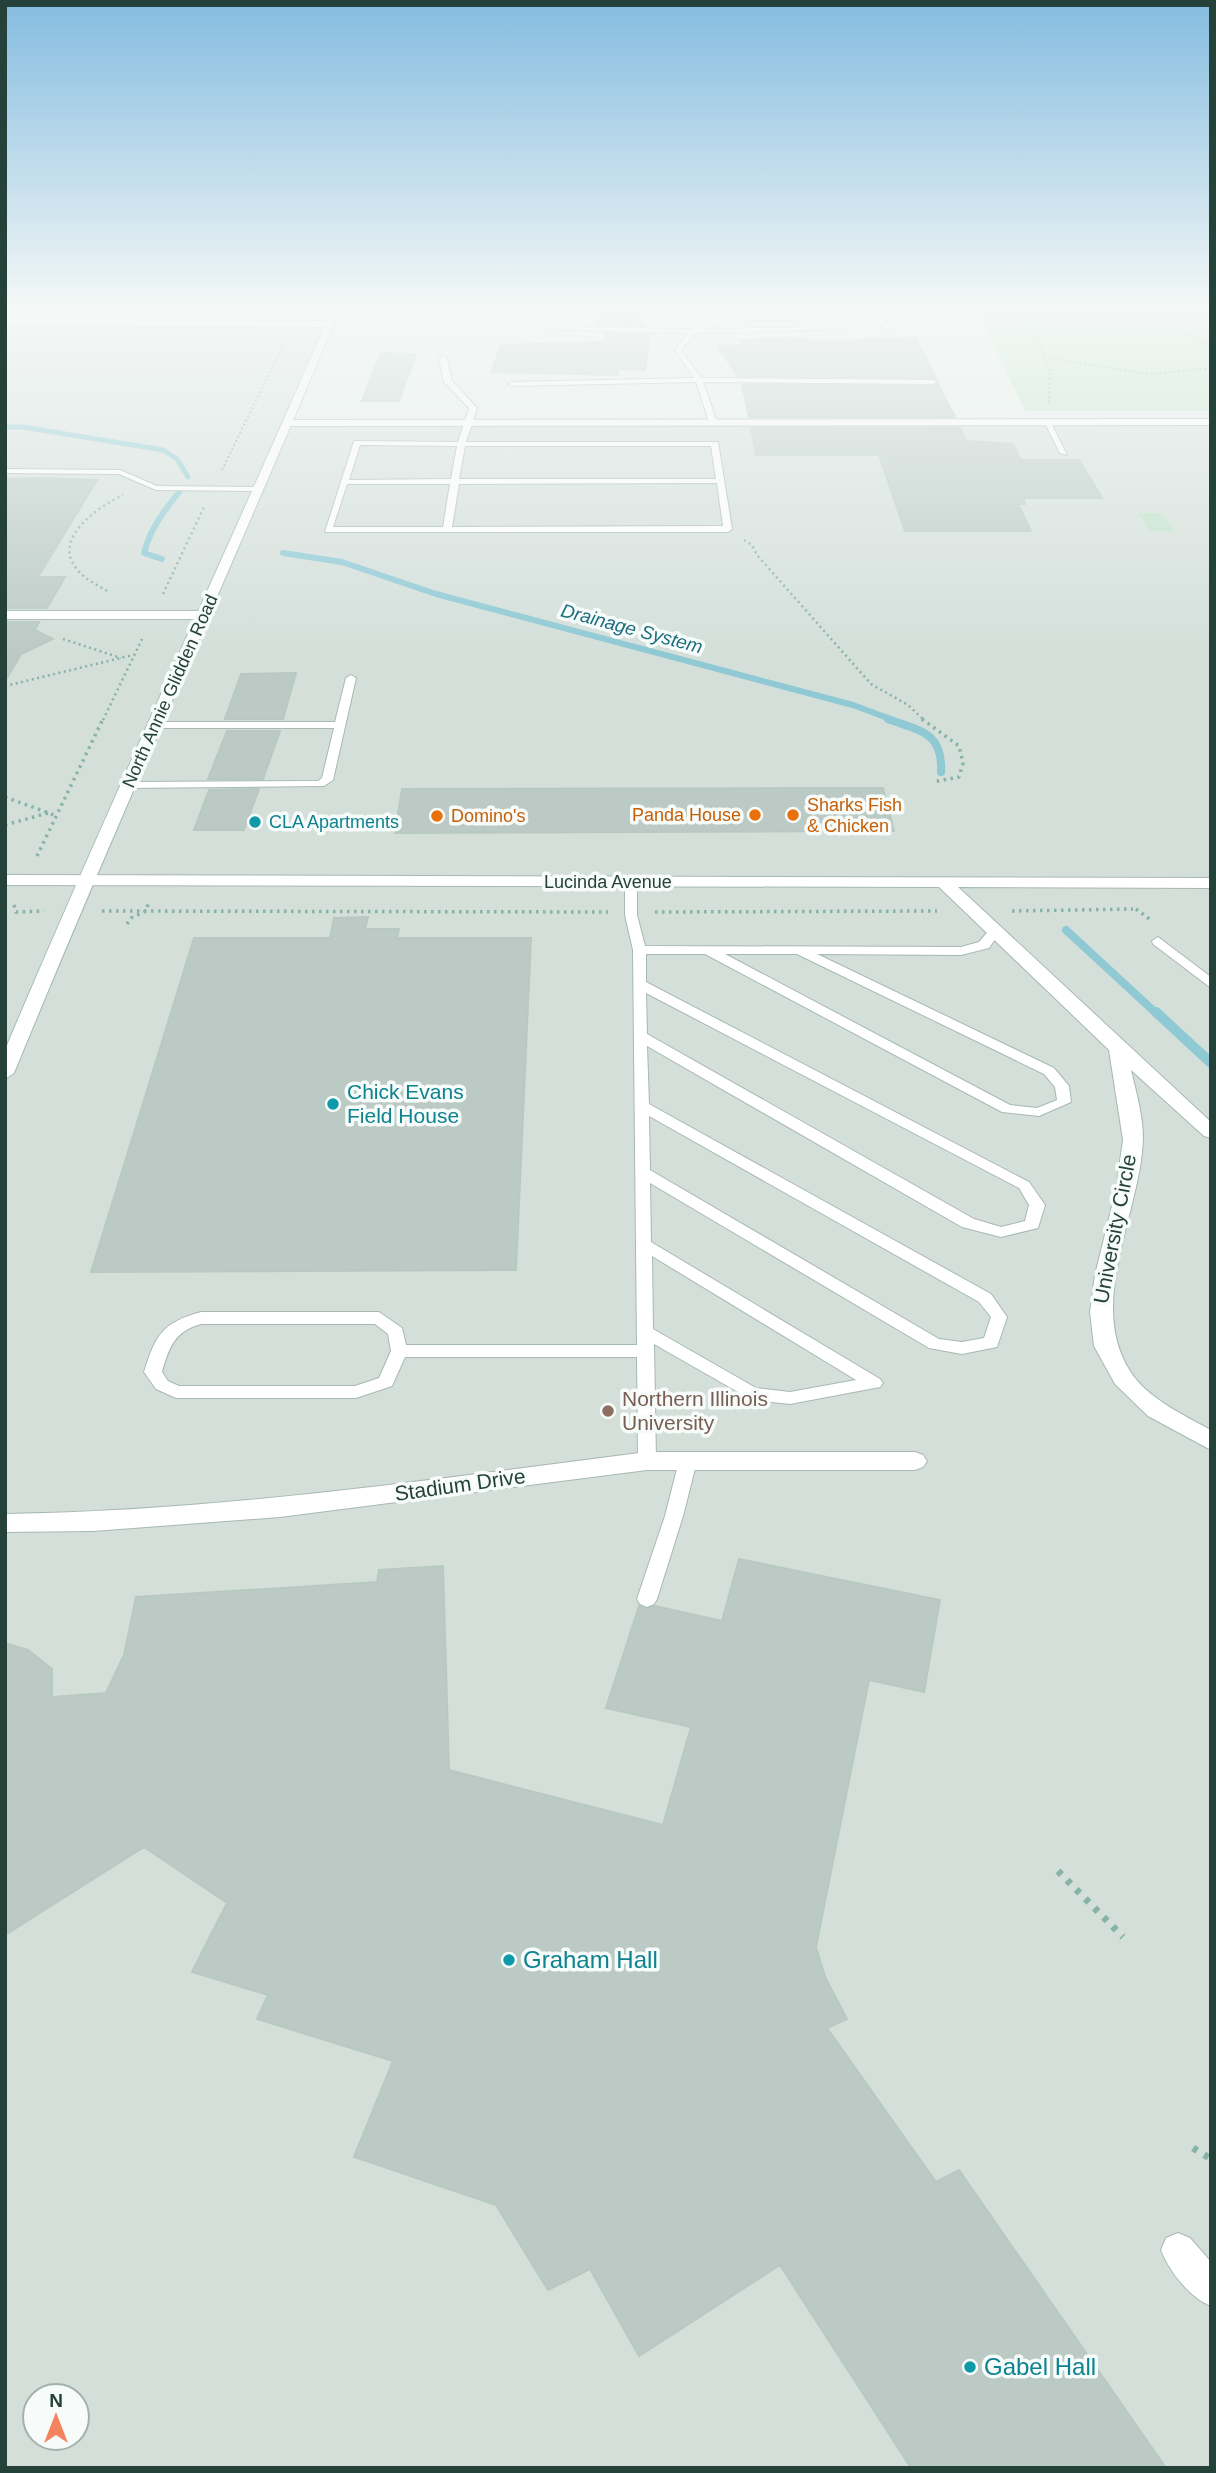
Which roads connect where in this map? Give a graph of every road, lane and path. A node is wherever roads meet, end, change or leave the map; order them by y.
1 (244, 424) edge
2 (287, 424) edge
3 (465, 424) edge
4 (1050, 424) edge
5 (461, 444) junction
6 (1064, 453) dead end
7 (5, 471) edge
8 (721, 481) junction
9 (344, 482) junction
10 (455, 482) junction
11 (148, 485) junction
12 (213, 489) junction
13 (259, 489) junction
14 (447, 529) junction
15 (752, 545) dead end
16 (110, 593) dead end
17 (163, 594) junction
18 (152, 595) dead end
19 (158, 604) dead end
20 (5, 615) edge
21 (204, 615) junction
22 (145, 632) dead end
23 (53, 636) dead end
24 (134, 655) junction
25 (122, 658) junction
26 (351, 678) dead end
27 (5, 686) edge
28 (155, 725) junction
29 (340, 725) junction
30 (933, 782) dead end
31 (128, 785) junction
32 (5, 797) edge
33 (48, 813) junction
34 (57, 816) junction
35 (5, 825) edge
36 (33, 860) dead end
37 (5, 880) edge
38 (85, 880) junction
39 (631, 882) junction
40 (944, 883) junction
41 (1211, 883) edge
42 (1149, 909) dead end
43 (918, 911) dead end
44 (1013, 911) dead end
45 (631, 912) junction
46 (127, 925) dead end
47 (994, 932) junction
48 (1158, 941) dead end
49 (639, 950) junction
50 (707, 950) junction
51 (800, 951) junction
52 (640, 984) junction
53 (1211, 984) edge
54 (640, 1036) junction
55 (1118, 1051) junction
56 (5, 1073) edge
57 (641, 1106) junction
58 (1211, 1132) edge
59 (642, 1172) junction
60 (643, 1244) junction
61 (645, 1332) junction
62 (399, 1351) junction
63 (645, 1351) junction
64 (1211, 1441) edge
65 (647, 1461) junction
66 (688, 1461) junction
67 (915, 1461) dead end
68 (5, 1523) edge
69 (647, 1599) dead end
70 (1058, 1871) dead end
71 (1123, 1937) dead end
72 (1193, 2148) dead end
73 (1211, 2159) edge
74 (1178, 2250) dead end
75 (1211, 2289) edge

1 - 12 path
2 - 13 street, North Annie Glidden Road
3 - 5 lane
4 - 6 lane
5 - 8 lane
5 - 9 lane
5 - 10 lane
7 - 11 lane
8 - 10 lane
8 - 14 lane
9 - 10 lane
9 - 14 lane
10 - 14 lane
11 - 12 lane
11 - 16 path
12 - 13 lane
12 - 17 path
13 - 21 street, North Annie Glidden Road
15 - 30 path
17 - 18 path
17 - 19 path
20 - 21 street
21 - 28 street, North Annie Glidden Road
22 - 24 path
23 - 25 path
24 - 25 path
24 - 34 path
25 - 27 path
26 - 29 lane
28 - 29 lane
28 - 31 street, North Annie Glidden Road
29 - 31 lane
31 - 38 street, North Annie Glidden Road
32 - 33 path
33 - 34 path
33 - 35 path
34 - 36 path
37 - 38 street, Lucinda Avenue
38 - 39 street, Lucinda Avenue
38 - 56 street, North Annie Glidden Road
39 - 40 street, Lucinda Avenue
39 - 45 lane
40 - 41 street, Lucinda Avenue
40 - 47 street
42 - 44 path
43 - 45 path
45 - 46 path
45 - 49 lane
47 - 51 lane
47 - 55 street
48 - 53 lane
49 - 50 lane
49 - 52 lane
50 - 51 lane
50 - 51 lane
52 - 54 lane
52 - 54 lane
54 - 57 lane
55 - 58 street
55 - 64 street, University Circle
57 - 59 lane
57 - 59 lane
59 - 60 lane
60 - 61 lane
60 - 61 lane
61 - 63 lane
62 - 62 lane
62 - 63 lane
63 - 65 lane
65 - 66 street, Stadium Drive
65 - 68 street, Stadium Drive
66 - 67 street, Stadium Drive
66 - 69 lane
70 - 71 path
72 - 73 path
74 - 75 street

